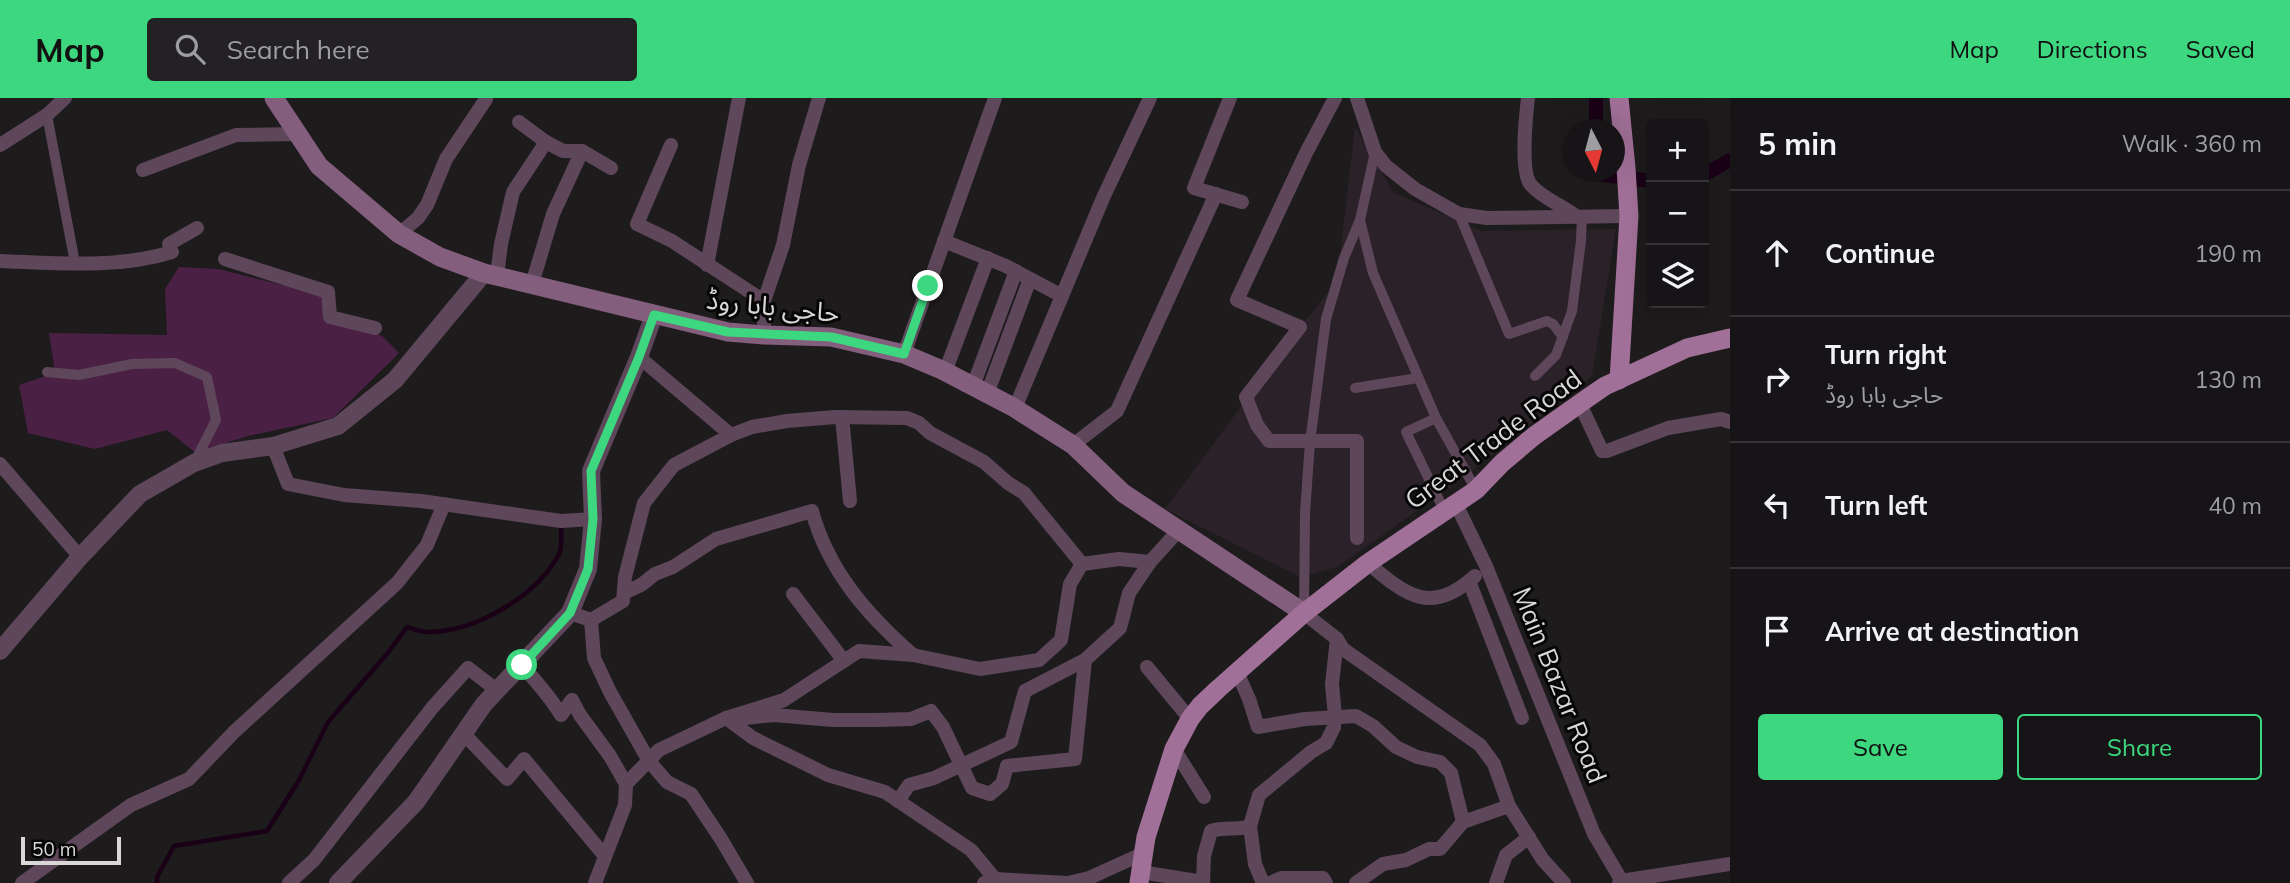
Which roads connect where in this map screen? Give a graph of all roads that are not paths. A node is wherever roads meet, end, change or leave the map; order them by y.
1 (65, 98) edge
2 (274, 98) edge
3 (738, 98) edge
4 (819, 98) edge
5 (995, 98) edge
6 (1150, 98) edge
7 (1230, 98) edge
8 (1335, 98) edge
9 (1357, 98) edge
10 (1528, 98) edge
11 (1619, 98) edge
12 (486, 99) edge
13 (47, 115) junction
14 (519, 122) dead end
15 (298, 134) junction
16 (546, 142) junction
17 (0, 145) edge
18 (671, 145) dead end
19 (582, 151) junction
20 (1376, 152) junction
21 (611, 168) dead end
22 (143, 170) dead end
23 (1216, 194) junction
24 (1242, 202) dead end
25 (1628, 206) junction
26 (1458, 214) junction
27 (1579, 215) junction
28 (1360, 220) junction
29 (197, 228) dead end
30 (399, 234) junction
31 (944, 241) junction
32 (988, 258) junction
33 (225, 259) dead end
34 (0, 261) edge
35 (75, 263) junction
36 (707, 265) junction
37 (1016, 271) junction
38 (491, 274) junction
39 (1030, 279) junction
40 (532, 284) junction
41 (1062, 296) junction
42 (764, 301) junction
43 (654, 315) junction
44 (375, 328) dead end
45 (764, 335) junction
46 (1563, 337) junction
47 (1730, 338) edge
48 (904, 354) junction
49 (639, 357) junction
50 (47, 372) dead end
51 (945, 372) junction
52 (1535, 376) dead end
53 (1418, 377) junction
54 (1619, 380) junction
55 (1355, 388) dead end
56 (980, 390) junction
57 (1580, 404) junction
58 (1015, 408) junction
59 (842, 417) junction
60 (1436, 418) junction
61 (1730, 422) edge
62 (731, 435) junction
63 (1310, 442) junction
64 (1073, 445) junction
65 (273, 446) junction
66 (194, 463) junction
67 (0, 464) edge
68 (1476, 490) junction
69 (850, 501) dead end
70 (444, 504) junction
71 (1450, 507) junction
72 (593, 519) junction
73 (1179, 530) junction
74 (1357, 538) dead end
75 (80, 557) junction
76 (1150, 562) junction
77 (1368, 563) junction
78 (1082, 564) junction
79 (1486, 566) junction
80 (1469, 581) junction
81 (624, 593) junction
82 (793, 594) dead end
83 (1304, 612) junction
84 (570, 613) junction
85 (591, 620) junction
86 (1337, 639) junction
87 (0, 651) edge
88 (913, 654) junction
89 (1085, 660) junction
90 (844, 661) junction
91 (522, 665) junction
92 (1147, 667) dead end
93 (1237, 672) junction
94 (498, 691) junction
95 (1335, 716) junction
96 (726, 718) junction
97 (1522, 718) dead end
98 (1190, 719) junction
99 (464, 733) junction
100 (1174, 749) junction
101 (649, 761) junction
102 (963, 765) junction
103 (626, 784) junction
104 (1204, 797) dead end
105 (898, 801) junction
106 (1509, 806) junction
107 (1464, 822) junction
108 (1250, 826) junction
109 (1529, 837) junction
110 (604, 855) junction
111 (1730, 864) edge
112 (1141, 869) edge
113 (989, 881) edge
114 (1621, 882) edge
115 (22, 883) edge
116 (289, 883) edge
117 (338, 883) edge
118 (595, 883) edge
119 (747, 883) edge
120 (1263, 883) edge
121 (1270, 883) edge
122 (1326, 883) edge
123 (1356, 883) edge
124 (1496, 883) edge
125 (1564, 883) edge

1 - 13 street
2 - 15 main road, حاجی بابا روڈ
3 - 36 street
4 - 42 street
5 - 31 street
6 - 41 street
7 - 23 street
8 - 63 street
9 - 20 street
10 - 27 street
11 - 25 main road
12 - 30 street
13 - 17 street
13 - 35 street
14 - 16 street
15 - 22 street
15 - 30 main road, حاجی بابا روڈ
16 - 19 street
16 - 38 street
18 - 36 street
19 - 21 street
19 - 40 street
20 - 26 street
20 - 28 street
23 - 24 street
23 - 64 street
25 - 27 street
25 - 54 main road
26 - 27 street
26 - 46 street
27 - 46 street
28 - 53 street
28 - 63 street
29 - 35 street
30 - 38 main road, حاجی بابا روڈ
31 - 32 street
31 - 48 street
32 - 37 street
32 - 51 street
33 - 44 street
34 - 35 street
36 - 42 street
37 - 39 street
37 - 56 street
38 - 40 main road, حاجی بابا روڈ
38 - 65 street
39 - 41 street
39 - 56 street
40 - 43 main road, حاجی بابا روڈ
41 - 58 street
42 - 45 street
43 - 45 main road, حاجی بابا روڈ
43 - 49 street
45 - 48 main road, حاجی بابا روڈ
46 - 52 street
47 - 54 main road, Great Trade Road
48 - 51 main road, حاجی بابا روڈ
49 - 62 street
49 - 72 street
50 - 66 street
51 - 56 main road, حاجی بابا روڈ
53 - 55 street
53 - 60 street
54 - 57 main road, Great Trade Road
56 - 58 main road, حاجی بابا روڈ
57 - 61 street
57 - 68 main road, Great Trade Road
58 - 64 main road, حاجی بابا روڈ
59 - 62 street
59 - 69 street
59 - 78 street
60 - 68 street
60 - 71 street
62 - 81 street
63 - 74 street
63 - 83 street
64 - 73 main road, حاجی بابا روڈ
65 - 66 street
65 - 70 street
66 - 75 street
67 - 75 street
68 - 71 main road, Great Trade Road
70 - 72 street
70 - 115 street
71 - 77 main road, Great Trade Road
71 - 79 street, Main Bazar Road
72 - 84 street
73 - 76 street
73 - 83 main road, حاجی بابا روڈ
75 - 87 street
76 - 78 street
76 - 89 street
77 - 80 street
77 - 83 main road, Great Trade Road
78 - 88 street
79 - 80 street
79 - 114 street, Main Bazar Road
80 - 97 street
81 - 85 street
81 - 88 street
82 - 90 street
83 - 86 street
83 - 93 main road, Great Trade Road
84 - 85 street
84 - 91 street
85 - 101 street
86 - 95 street
86 - 106 street
88 - 90 street
89 - 102 street
89 - 102 street
90 - 96 street
91 - 94 street
91 - 103 street
92 - 98 street
93 - 95 street
93 - 98 main road, Great Trade Road
94 - 99 street
94 - 116 street
95 - 107 street
95 - 108 street
96 - 101 street
96 - 102 street
96 - 105 street
98 - 100 main road, Great Trade Road
99 - 110 street
99 - 117 street
100 - 104 street
100 - 112 main road, Great Trade Road
101 - 103 street
101 - 119 street
102 - 105 street
103 - 110 street
105 - 113 street
106 - 107 street
106 - 109 street
107 - 123 street
108 - 112 street
108 - 120 street
109 - 124 street
109 - 125 street
110 - 118 street
111 - 114 street
112 - 113 street
121 - 122 street

